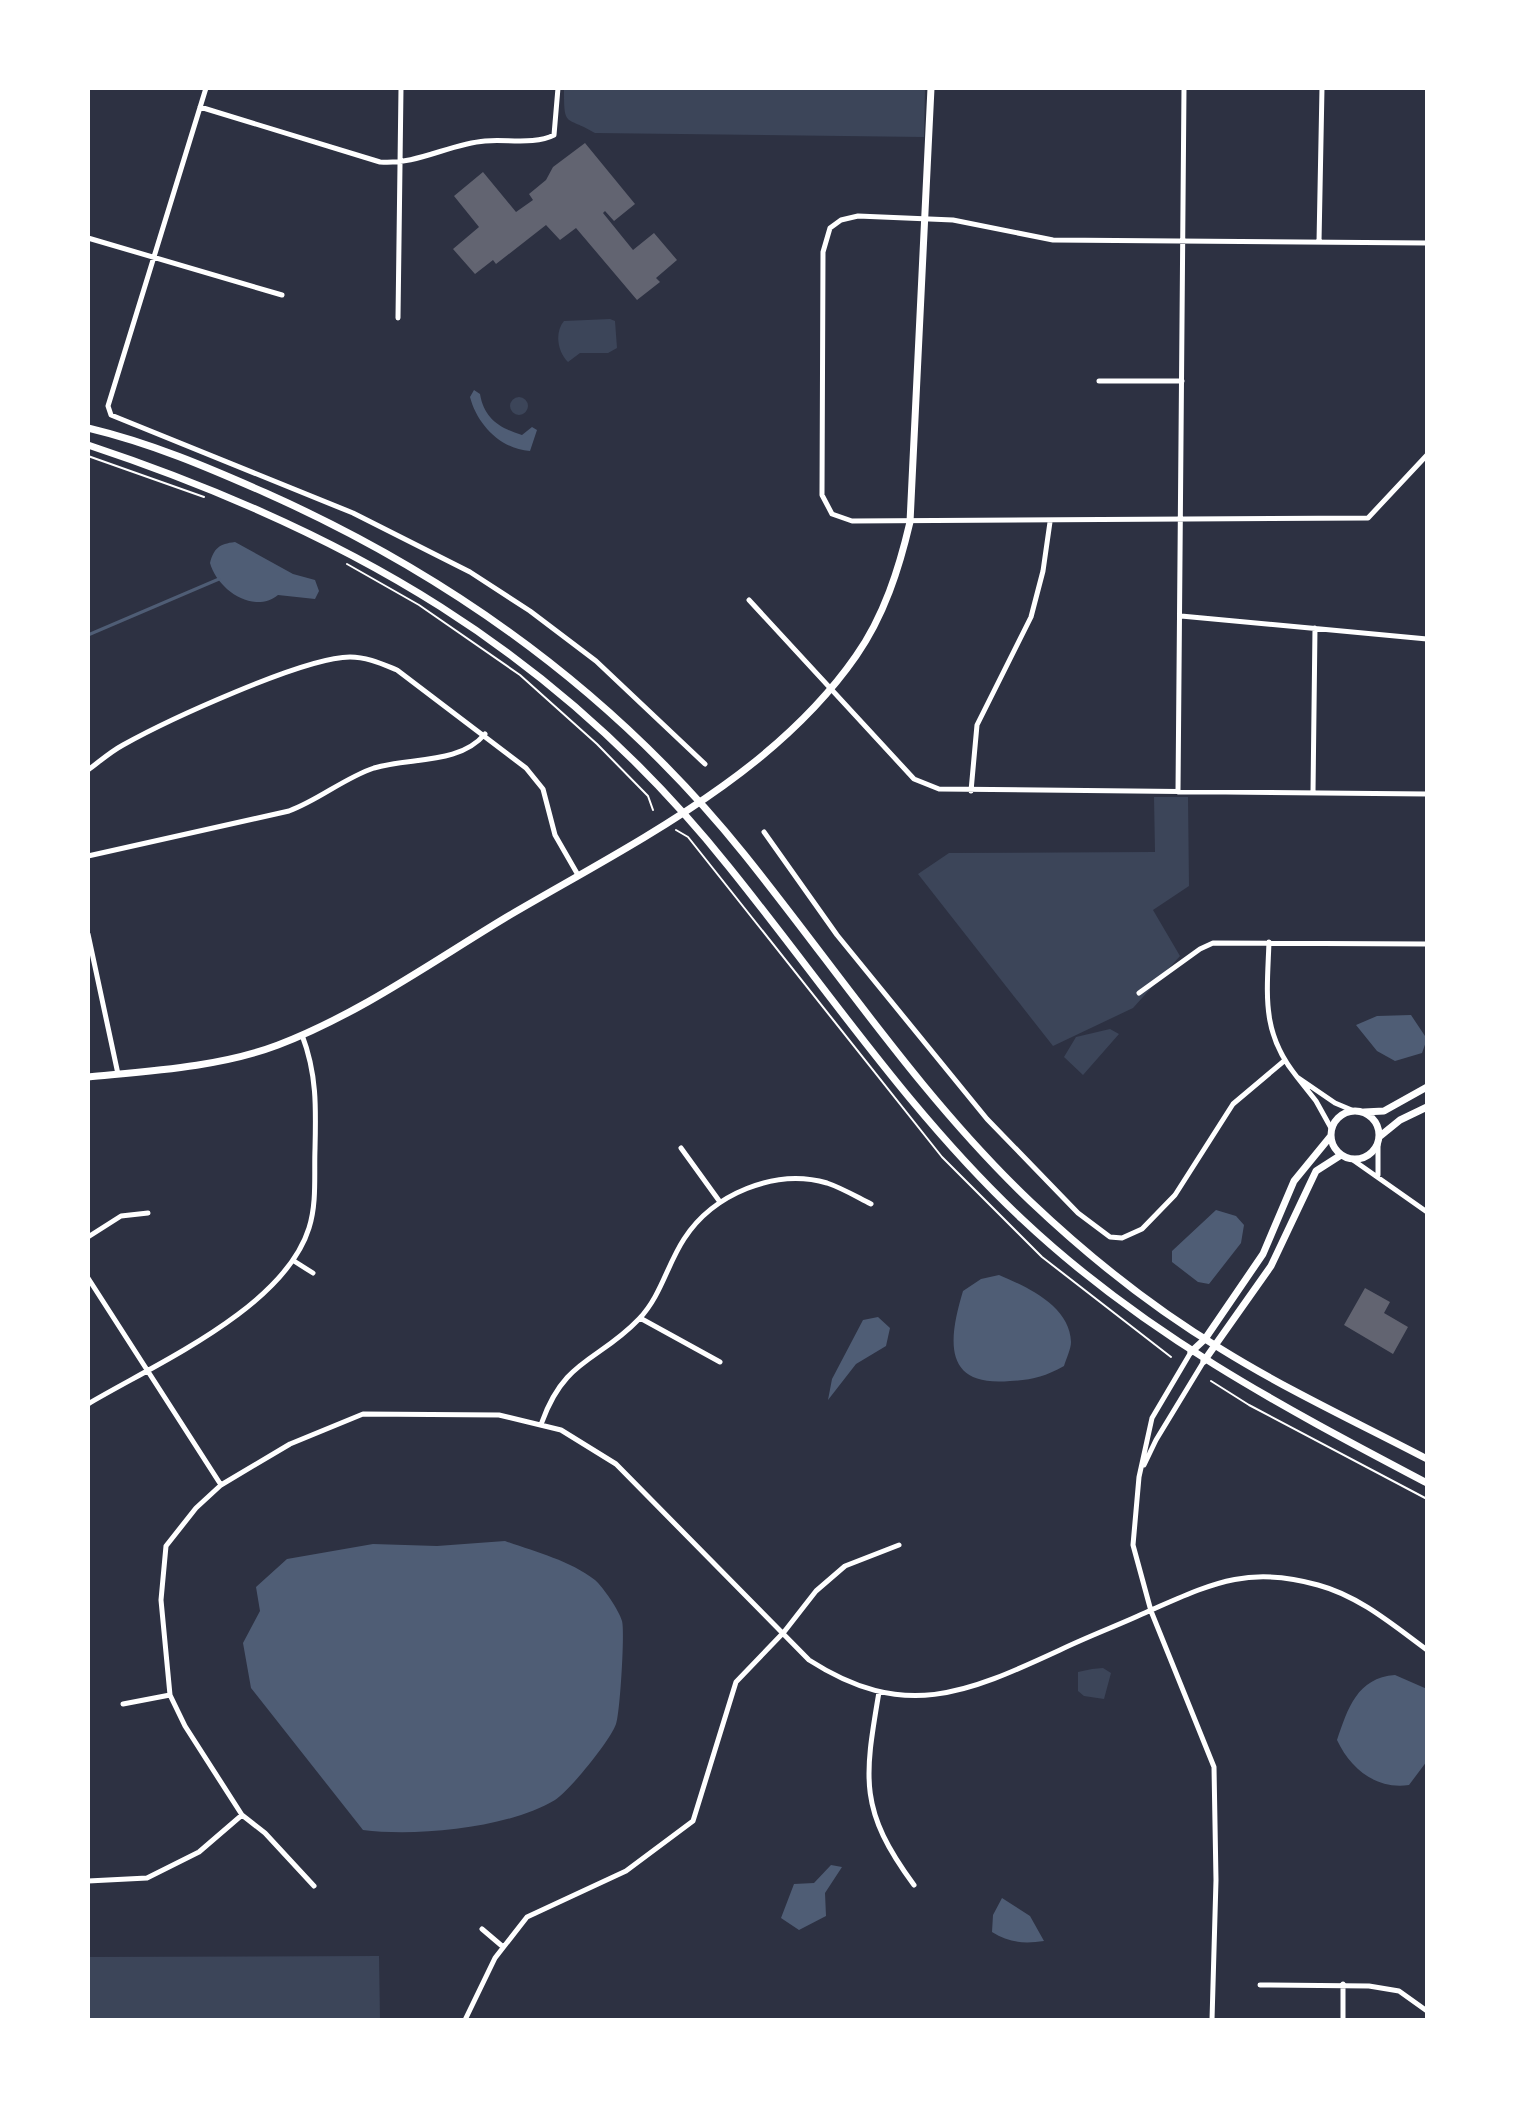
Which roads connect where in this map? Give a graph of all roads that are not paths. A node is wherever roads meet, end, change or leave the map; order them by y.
1 (206, 88) edge
2 (401, 88) edge
3 (558, 88) edge
4 (931, 88) edge
5 (1184, 88) edge
6 (1322, 88) edge
7 (200, 107) junction
8 (399, 164) junction
9 (926, 217) junction
10 (88, 238) edge
11 (1183, 241) junction
12 (1319, 242) junction
13 (1427, 243) edge
14 (152, 256) junction
15 (282, 295) dead end
16 (398, 318) dead end
17 (1099, 381) dead end
18 (1182, 381) junction
19 (88, 428) edge
20 (88, 445) edge
21 (1427, 455) edge
22 (910, 522) junction
23 (1050, 522) junction
24 (1181, 522) junction
25 (749, 600) dead end
26 (1181, 616) junction
27 (1315, 628) junction
28 (1427, 639) edge
29 (830, 689) junction
30 (485, 734) junction
31 (705, 764) dead end
32 (88, 770) edge
33 (971, 791) junction
34 (1178, 792) junction
35 (1313, 793) junction
36 (1427, 794) edge
37 (699, 801) junction
38 (684, 813) junction
39 (764, 832) dead end
40 (88, 856) edge
41 (578, 875) junction
42 (88, 934) edge
43 (1269, 942) junction
44 (1427, 944) edge
45 (1139, 993) dead end
46 (302, 1035) junction
47 (1284, 1061) junction
48 (118, 1074) junction
49 (88, 1077) edge
50 (1297, 1077) junction
51 (1427, 1087) edge
52 (1427, 1107) edge
53 (1354, 1111) junction
54 (1364, 1112) junction
55 (1331, 1133) junction
56 (1378, 1140) junction
57 (681, 1148) dead end
58 (1341, 1155) junction
59 (1353, 1160) junction
60 (1378, 1176) junction
61 (720, 1202) junction
62 (871, 1204) dead end
63 (1427, 1212) edge
64 (148, 1213) dead end
65 (88, 1237) edge
66 (294, 1261) junction
67 (313, 1273) dead end
68 (88, 1278) edge
69 (640, 1318) junction
70 (1205, 1339) junction
71 (1217, 1347) junction
72 (1191, 1352) junction
73 (1204, 1361) junction
74 (720, 1362) dead end
75 (145, 1370) junction
76 (88, 1404) edge
77 (542, 1422) junction
78 (1427, 1459) edge
79 (1139, 1477) junction
80 (1427, 1483) edge
81 (221, 1485) junction
82 (899, 1545) dead end
83 (1151, 1611) junction
84 (784, 1632) junction
85 (1427, 1650) edge
86 (879, 1692) junction
87 (170, 1695) junction
88 (123, 1704) dead end
89 (242, 1815) junction
90 (88, 1881) edge
91 (914, 1885) dead end
92 (314, 1886) dead end
93 (482, 1929) dead end
94 (502, 1946) junction
95 (1343, 1984) junction
96 (1260, 1985) dead end
97 (1427, 2011) edge
98 (465, 2020) edge
99 (1212, 2020) edge
100 (1343, 2020) edge

1 - 7 street
2 - 8 street
3 - 8 street
4 - 9 main road
5 - 11 street
6 - 12 street
7 - 8 street
7 - 14 street
8 - 16 street
9 - 11 street
9 - 22 main road
9 - 22 street
10 - 14 street
11 - 12 street
11 - 18 street
12 - 13 street
14 - 15 street
14 - 31 street
17 - 18 street
18 - 24 street
19 - 37 main road
20 - 38 main road
21 - 24 street
22 - 23 street
22 - 29 main road
23 - 24 street
23 - 33 street
24 - 26 street
25 - 29 street
26 - 27 street
26 - 34 street
27 - 28 street
27 - 35 street
29 - 33 street
29 - 37 main road
30 - 32 street
30 - 40 street
30 - 41 street
33 - 34 street
34 - 35 street
35 - 36 street
37 - 38 main road
37 - 70 main road
38 - 41 main road
38 - 72 main road
39 - 47 street
41 - 46 main road
42 - 48 street
43 - 44 street
43 - 45 street
43 - 47 street
46 - 48 main road
46 - 66 street
47 - 50 street
48 - 49 main road
50 - 53 street
50 - 55 street
51 - 54 main road
52 - 56 main road
53 - 54 main road
53 - 55 main road
54 - 56 main road
55 - 58 main road
55 - 70 main road
56 - 59 main road
56 - 60 street
57 - 61 street
58 - 59 main road
58 - 71 main road
59 - 60 street
60 - 63 street
61 - 62 street
61 - 69 street
64 - 65 street
66 - 67 street
66 - 75 street
68 - 75 street
69 - 74 street
69 - 77 street
70 - 71 main road
70 - 72 main road
71 - 73 main road
71 - 78 main road
72 - 73 main road
72 - 79 street
73 - 79 street
73 - 80 main road
75 - 76 street
75 - 81 street
77 - 81 street
77 - 84 street
79 - 83 street
81 - 87 street
82 - 84 street
83 - 85 street
83 - 86 street
83 - 99 street
84 - 86 street
84 - 94 street
86 - 91 street
87 - 88 street
87 - 89 street
89 - 90 street
89 - 92 street
93 - 94 street
94 - 98 street
95 - 96 street
95 - 97 street
95 - 100 street

